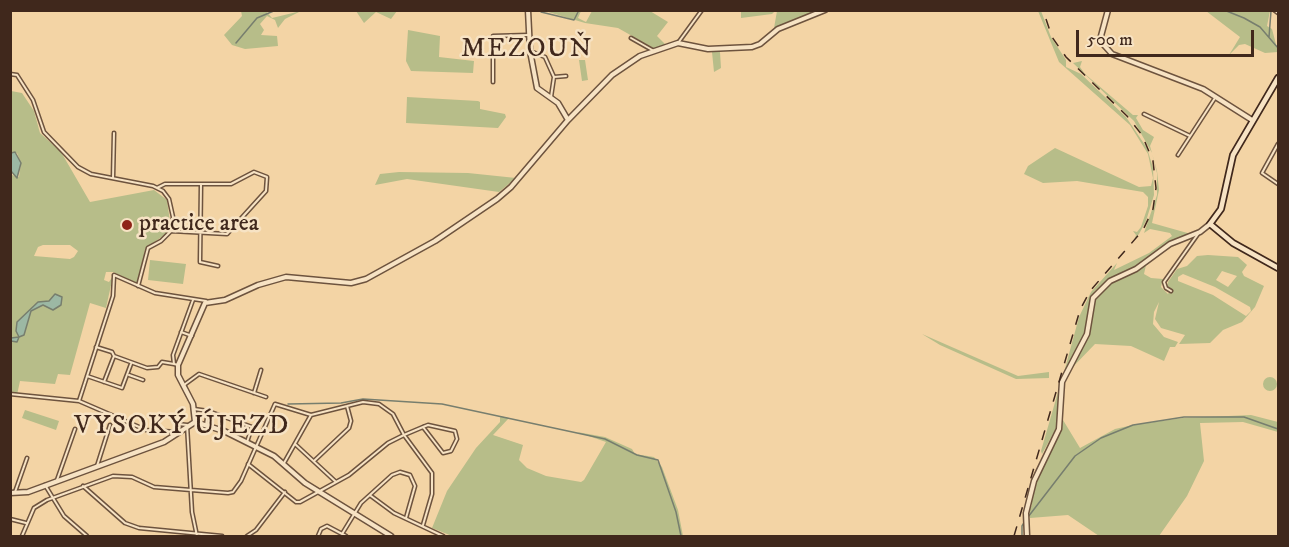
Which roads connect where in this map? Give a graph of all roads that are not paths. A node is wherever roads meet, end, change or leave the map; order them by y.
1 (528, 10) edge
2 (702, 10) edge
3 (825, 10) edge
4 (1108, 10) edge
5 (1274, 10) edge
6 (1278, 13) edge
7 (528, 35) junction
8 (631, 38) dead end
9 (678, 43) junction
10 (530, 51) junction
11 (654, 51) junction
12 (10, 74) edge
13 (554, 76) junction
14 (566, 76) dead end
15 (493, 82) dead end
16 (1278, 82) edge
17 (551, 97) junction
18 (1215, 98) junction
19 (1144, 114) dead end
20 (568, 120) junction
21 (1252, 120) junction
22 (114, 133) dead end
23 (1190, 136) junction
24 (1278, 144) edge
25 (1178, 155) dead end
26 (113, 179) junction
27 (201, 184) junction
28 (1278, 184) edge
29 (157, 188) junction
30 (1210, 224) junction
31 (171, 231) junction
32 (1200, 232) junction
33 (200, 234) junction
34 (218, 266) dead end
35 (1278, 268) edge
36 (138, 286) junction
37 (1171, 291) dead end
38 (193, 300) junction
39 (208, 302) junction
40 (181, 332) junction
41 (192, 336) junction
42 (96, 346) junction
43 (114, 356) junction
44 (131, 362) junction
45 (176, 364) junction
46 (261, 370) dead end
47 (129, 375) junction
48 (87, 376) junction
49 (143, 380) dead end
50 (104, 382) junction
51 (184, 385) junction
52 (254, 393) junction
53 (10, 394) edge
54 (266, 397) dead end
55 (79, 401) junction
56 (347, 406) junction
57 (194, 409) junction
58 (208, 411) junction
59 (311, 415) junction
60 (195, 422) junction
61 (206, 424) junction
62 (110, 425) dead end
63 (423, 427) junction
64 (188, 428) junction
65 (75, 429) dead end
66 (178, 432) junction
67 (404, 435) junction
68 (247, 442) junction
69 (295, 444) junction
70 (256, 447) junction
71 (27, 458) dead end
72 (315, 461) junction
73 (284, 463) junction
74 (248, 464) junction
75 (97, 466) junction
76 (56, 482) junction
77 (336, 482) junction
78 (45, 486) junction
79 (83, 486) junction
80 (192, 491) junction
81 (285, 492) junction
82 (319, 492) junction
83 (13, 493) edge
84 (371, 496) junction
85 (52, 498) junction
86 (352, 514) junction
87 (406, 518) junction
88 (10, 519) edge
89 (27, 523) junction
90 (423, 525) junction
91 (342, 534) junction
92 (197, 536) edge
93 (22, 537) edge
94 (87, 537) edge
95 (222, 537) edge
96 (247, 537) edge
97 (318, 537) edge
98 (346, 537) edge
99 (391, 537) edge
100 (443, 537) edge
101 (1027, 537) edge

1 - 7 street
2 - 9 street
3 - 9 street
4 - 18 street
5 - 6 street
7 - 10 street
7 - 15 street
8 - 11 street
9 - 11 street
10 - 13 street
10 - 17 street
11 - 20 street
12 - 26 street
13 - 14 street
13 - 17 street
16 - 21 main road
17 - 20 street
18 - 21 street
18 - 23 street
19 - 23 street
20 - 39 street
21 - 30 main road
22 - 26 street
23 - 25 street
24 - 28 street
26 - 29 street
27 - 29 street
27 - 33 street
27 - 33 street
29 - 31 street
30 - 32 street
30 - 35 main road
31 - 33 street
31 - 36 street
32 - 37 street
32 - 101 street
33 - 34 street
36 - 38 street
36 - 42 street
38 - 39 street
38 - 40 street
39 - 41 street
40 - 41 street
40 - 45 street
41 - 45 street
42 - 43 street
42 - 48 street
43 - 44 street
43 - 50 street
44 - 45 street
44 - 47 street
45 - 51 street
46 - 52 street
47 - 49 street
47 - 50 street
48 - 50 street
48 - 55 street
51 - 52 street
51 - 57 street
52 - 54 street
53 - 55 street
55 - 66 street
56 - 59 street
56 - 67 street
56 - 72 street
57 - 58 street
57 - 60 street
58 - 61 street
58 - 68 street
59 - 69 street
59 - 70 street
60 - 61 street
60 - 64 street
61 - 68 street
62 - 75 street
63 - 63 street
63 - 67 street
64 - 66 street
64 - 80 street
65 - 76 street
66 - 75 street
67 - 77 street
67 - 90 street
68 - 70 street
69 - 72 street
69 - 73 street
70 - 73 street
70 - 74 street
71 - 83 street
72 - 77 street
73 - 82 street
74 - 80 street
74 - 81 street
75 - 76 street
76 - 78 street
77 - 82 street
78 - 83 street
78 - 85 street
79 - 80 street
79 - 85 street
79 - 92 street
80 - 92 street
81 - 82 street
81 - 96 street
82 - 86 street
84 - 86 street
84 - 87 street
84 - 87 street
85 - 89 street
85 - 94 street
86 - 91 street
86 - 99 street
87 - 90 street
88 - 89 street
89 - 93 street
90 - 100 street
91 - 97 street
91 - 98 street
92 - 95 street

